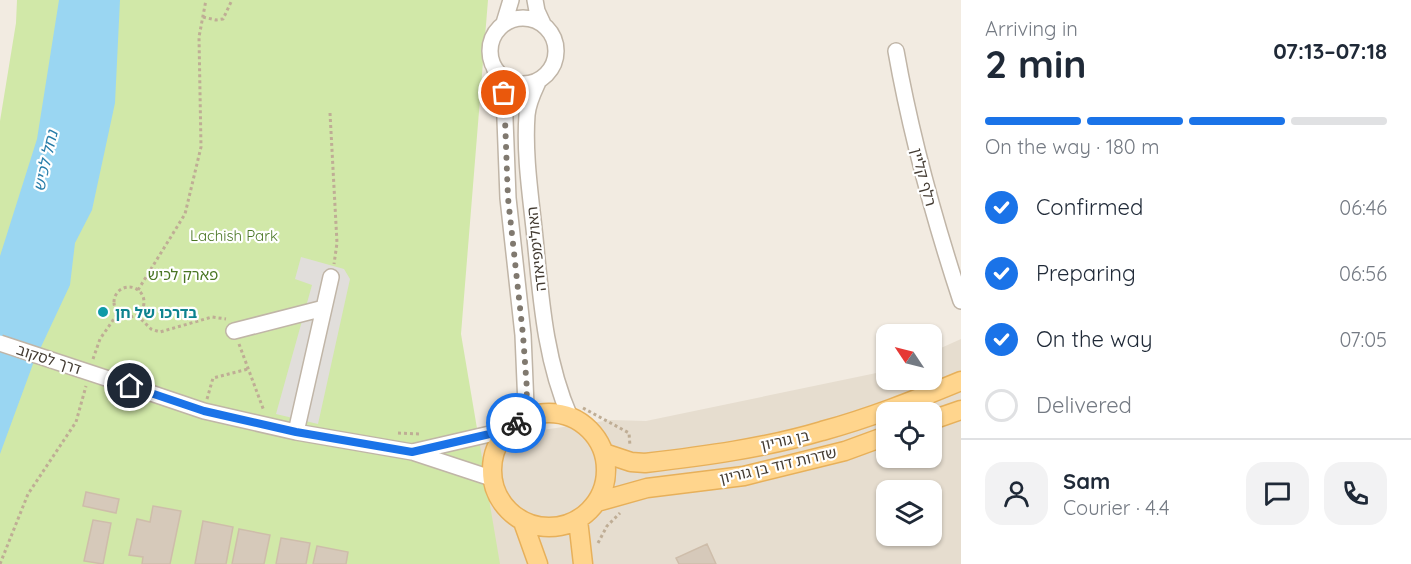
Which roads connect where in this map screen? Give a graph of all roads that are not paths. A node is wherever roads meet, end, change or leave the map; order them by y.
1 (511, 0) edge
2 (535, 0) edge
3 (504, 23) junction
4 (543, 24) junction
5 (896, 51) dead end
6 (494, 67) junction
7 (539, 80) junction
8 (331, 277) road end
9 (961, 301) edge
10 (324, 308) junction
11 (232, 325) road end
12 (0, 344) edge
13 (961, 381) edge
14 (961, 410) edge
15 (570, 417) junction
16 (942, 417) edge
17 (514, 425) junction
18 (296, 432) junction
19 (876, 440) edge
20 (412, 452) junction
21 (604, 453) junction
22 (491, 478) junction
23 (597, 502) junction
24 (578, 520) junction
25 (523, 522) junction
26 (538, 564) edge
27 (583, 564) edge

1 - 3 street
2 - 4 street
3 - 4 street
3 - 6 street
4 - 7 street
5 - 9 street, רלף קליין
6 - 7 street
6 - 17 street, האולימפיאדה
7 - 15 street, האולימפיאדה
8 - 10 street
10 - 11 street
10 - 18 street
12 - 18 street, דרך לסקוב, bridge
13 - 21 main road, בן גוריון
14 - 16 main road
15 - 17 main road
15 - 21 main road
17 - 20 street, דרך לסקוב
17 - 22 main road
18 - 20 street, דרך לסקוב
19 - 23 main road, שדרות דוד בן גוריון
20 - 22 street, דרך לסקוב
21 - 23 main road
22 - 25 main road
23 - 24 main road
24 - 25 main road
24 - 27 main road
25 - 26 main road

